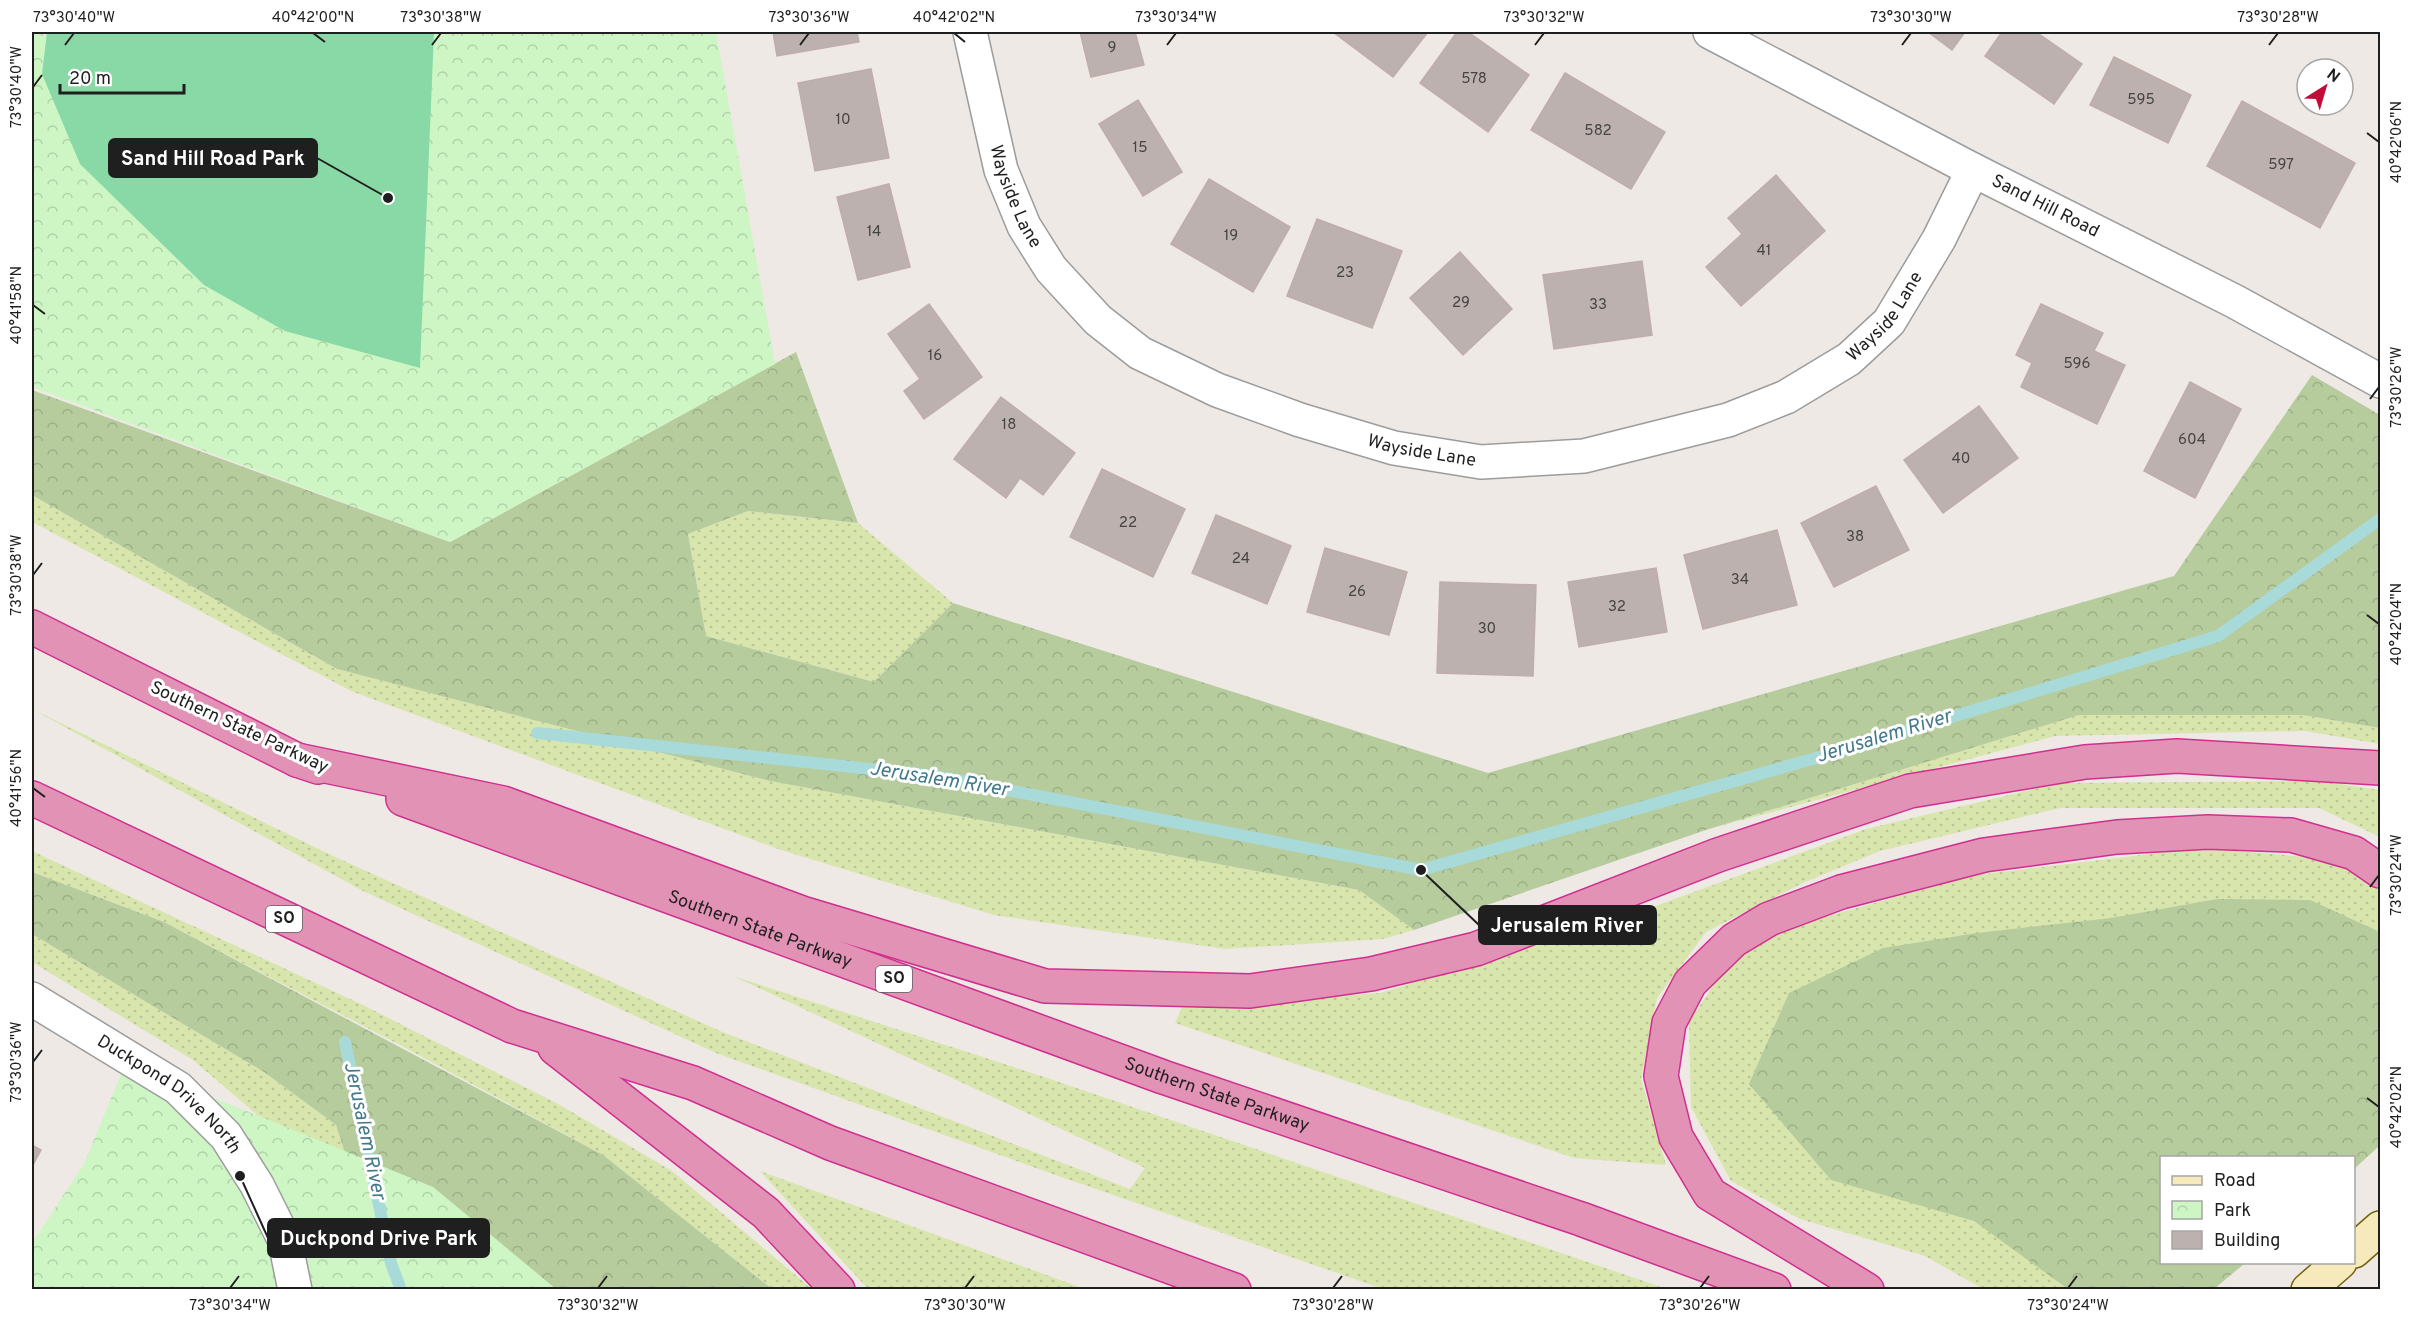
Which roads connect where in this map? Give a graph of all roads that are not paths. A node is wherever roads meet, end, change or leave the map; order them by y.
1 (970, 32) edge
2 (1710, 32) edge
3 (1973, 170) junction
4 (2380, 381) edge
5 (32, 627) edge
6 (297, 760) junction
7 (2380, 768) edge
8 (32, 798) edge
9 (2380, 871) edge
10 (32, 999) edge
11 (539, 1035) junction
12 (2380, 1228) edge
13 (2355, 1250) edge
14 (2339, 1264) edge
15 (295, 1290) edge
16 (838, 1290) edge
17 (1234, 1290) edge
18 (1774, 1290) edge
19 (1867, 1290) edge
20 (2308, 1290) edge

1 - 3 street, Wayside Lane
2 - 3 street, Sand Hill Road
3 - 4 street, Sand Hill Road
5 - 6 highway, Southern State Parkway / SO
6 - 7 highway
6 - 18 highway, Southern State Parkway / SO
8 - 11 highway, SO
9 - 19 highway
10 - 15 street, Duckpond Drive North
11 - 16 highway
11 - 17 highway, SO
12 - 13 main road
14 - 20 main road

